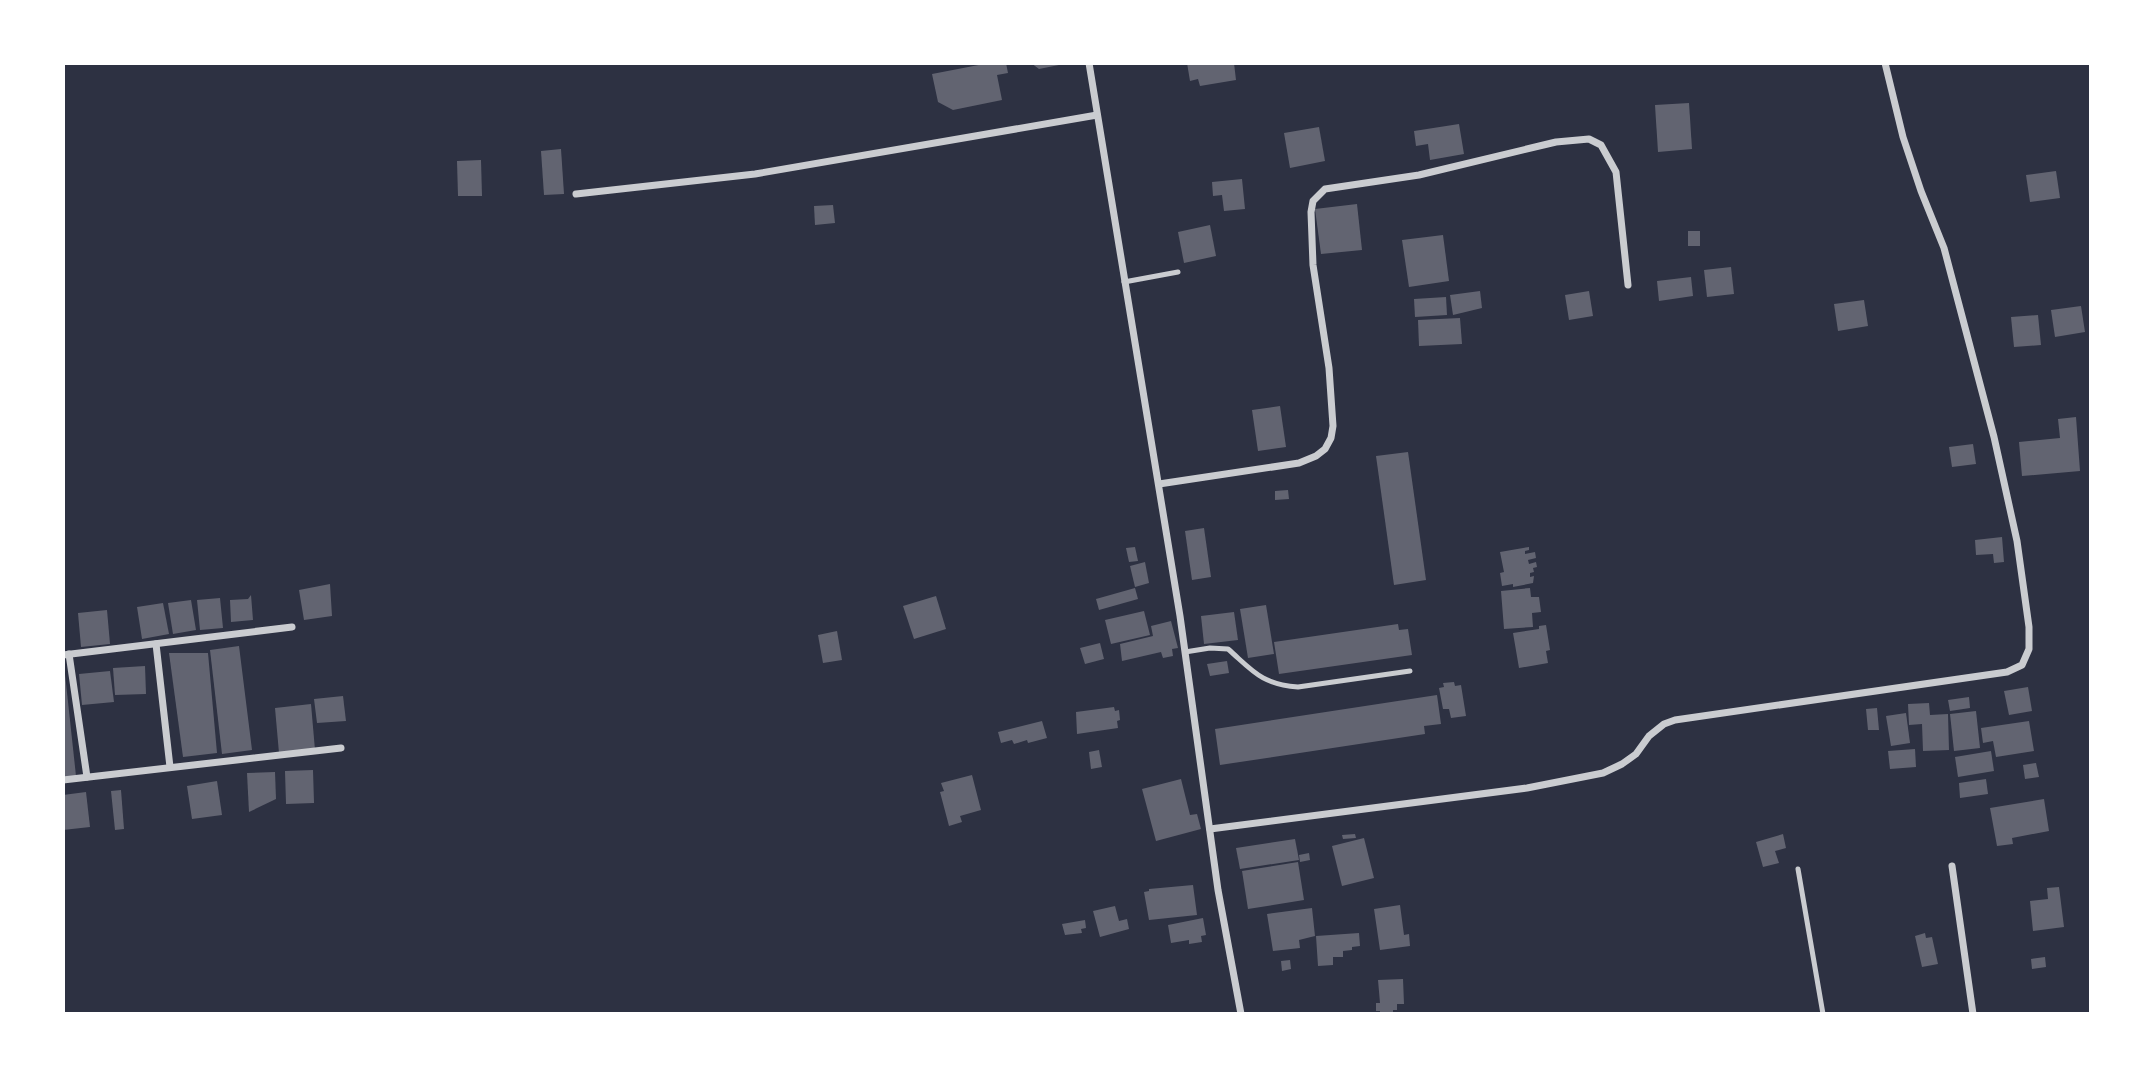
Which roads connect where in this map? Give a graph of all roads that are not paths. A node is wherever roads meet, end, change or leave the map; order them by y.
1 (1089, 63) edge
2 (1885, 63) edge
3 (1097, 116) junction
4 (576, 194) dead end
5 (1178, 272) dead end
6 (1124, 282) junction
7 (1628, 285) dead end
8 (1159, 484) junction
9 (292, 627) dead end
10 (156, 644) junction
11 (1185, 652) junction
12 (66, 654) edge
13 (1410, 671) dead end
14 (341, 748) dead end
15 (170, 767) junction
16 (87, 777) junction
17 (63, 780) edge
18 (1210, 829) junction
19 (1952, 866) dead end
20 (1798, 869) dead end
21 (1241, 1014) edge
22 (1823, 1014) edge
23 (1973, 1014) edge

1 - 3 street
2 - 18 street
3 - 4 street
3 - 6 street
5 - 6 lane
6 - 8 street
7 - 8 street
8 - 11 street
9 - 10 street
10 - 12 street
10 - 15 street
11 - 13 lane
11 - 18 street
12 - 16 street
14 - 15 street
15 - 16 street
16 - 17 street
18 - 21 street
19 - 23 street
20 - 22 lane

